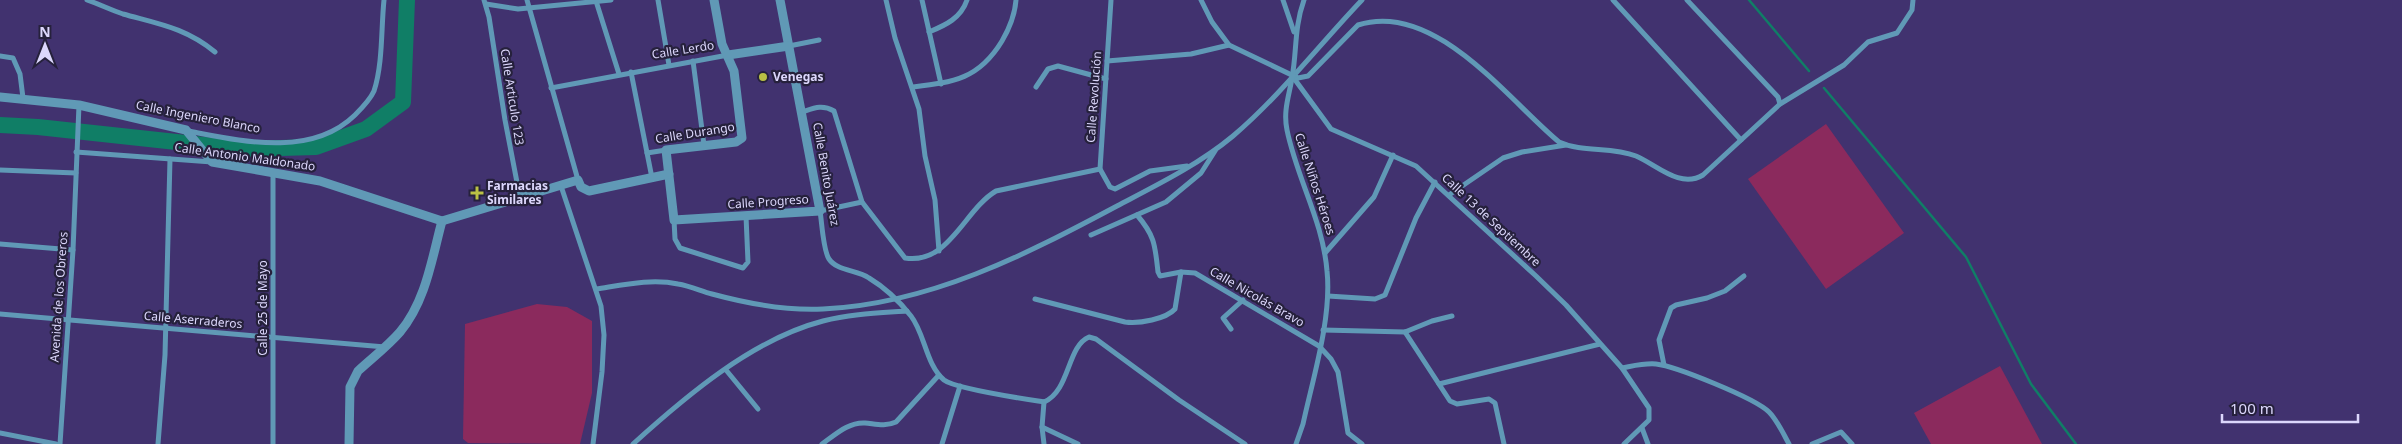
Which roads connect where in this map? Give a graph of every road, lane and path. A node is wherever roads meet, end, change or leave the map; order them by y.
1 (87, 0) edge
2 (384, 0) edge
3 (528, 0) edge
4 (547, 0) edge
5 (611, 0) edge
6 (658, 0) edge
7 (714, 0) edge
8 (780, 0) edge
9 (886, 0) edge
10 (922, 0) edge
11 (967, 0) edge
12 (1016, 0) edge
13 (1110, 0) edge
14 (1201, 0) edge
15 (1283, 0) edge
16 (1304, 0) edge
17 (1362, 0) edge
18 (1613, 0) edge
19 (1687, 0) edge
20 (1913, 0) edge
21 (596, 1) edge
22 (485, 2) edge
23 (548, 7) junction
24 (530, 9) junction
25 (1393, 15) dead end
26 (929, 32) junction
27 (1444, 34) dead end
28 (1295, 35) junction
29 (1452, 39) dead end
30 (819, 40) dead end
31 (1229, 45) junction
32 (789, 46) junction
33 (215, 52) dead end
34 (1471, 52) dead end
35 (728, 55) junction
36 (0, 56) edge
37 (693, 61) junction
38 (1107, 61) junction
39 (669, 65) junction
40 (631, 72) junction
41 (618, 74) junction
42 (1293, 77) junction
43 (1106, 80) junction
44 (941, 84) junction
45 (913, 87) junction
46 (1036, 87) dead end
47 (551, 88) junction
48 (0, 97) edge
49 (22, 98) junction
50 (1780, 104) junction
51 (79, 105) junction
52 (802, 112) junction
53 (186, 130) junction
54 (1741, 140) junction
55 (704, 145) junction
56 (1567, 145) junction
57 (1217, 149) junction
58 (666, 150) junction
59 (76, 152) junction
60 (647, 153) junction
61 (1393, 155) junction
62 (170, 158) junction
63 (212, 162) junction
64 (1189, 166) junction
65 (1100, 169) junction
66 (0, 170) edge
67 (273, 172) junction
68 (76, 173) junction
69 (669, 174) junction
70 (652, 178) junction
71 (578, 180) junction
72 (1435, 182) junction
73 (561, 186) junction
74 (1449, 194) junction
75 (520, 198) junction
76 (862, 202) junction
77 (820, 211) junction
78 (1137, 215) junction
79 (746, 216) junction
80 (674, 220) junction
81 (442, 221) junction
82 (1091, 235) dead end
83 (0, 244) edge
84 (73, 250) junction
85 (939, 251) junction
86 (1326, 253) junction
87 (1181, 272) junction
88 (1744, 276) dead end
89 (596, 289) junction
90 (1328, 296) junction
91 (1035, 299) dead end
92 (1243, 300) junction
93 (907, 310) junction
94 (0, 314) edge
95 (1452, 316) dead end
96 (68, 319) junction
97 (166, 328) junction
98 (1231, 329) dead end
99 (1323, 330) junction
100 (1405, 332) junction
101 (273, 338) junction
102 (1600, 344) junction
103 (1319, 346) junction
104 (385, 347) junction
105 (1664, 365) junction
106 (1622, 368) junction
107 (726, 370) junction
108 (940, 375) junction
109 (1439, 384) junction
110 (960, 386) junction
111 (1044, 402) junction
112 (758, 409) dead end
113 (1042, 427) junction
114 (1642, 428) junction
115 (0, 433) edge
116 (58, 444) edge
117 (158, 444) edge
118 (273, 444) edge
119 (349, 444) edge
120 (593, 444) edge
121 (633, 444) edge
122 (822, 444) edge
123 (942, 444) edge
124 (1044, 444) edge
125 (1078, 444) edge
126 (1245, 444) edge
127 (1296, 444) edge
128 (1362, 444) edge
129 (1504, 444) edge
130 (1624, 444) edge
131 (1648, 444) edge
132 (1789, 444) edge
133 (1812, 444) edge
134 (1852, 444) edge

1 - 33 street
2 - 53 street, Calle Ingeniero Blanco
3 - 24 street
4 - 23 street
5 - 21 street
6 - 39 street
7 - 35 street
8 - 32 street, Calle Benito Juárez
9 - 45 street
10 - 26 street
11 - 26 street
12 - 44 street
13 - 38 street, Calle Revolución
14 - 31 street
15 - 28 street
16 - 28 street
17 - 42 street
18 - 54 street
19 - 50 street
20 - 50 street
21 - 23 street
21 - 41 street
22 - 24 street
22 - 75 street, Calle Articulo 123
23 - 24 street
24 - 47 street
25 - 42 street
26 - 44 street
27 - 29 street
28 - 42 street, Calle Niños Héroes
30 - 32 street, Calle Lerdo
31 - 38 street
31 - 42 street
32 - 35 street, Calle Lerdo
32 - 52 street, Calle Benito Juárez
34 - 56 street
35 - 37 street, Calle Lerdo
35 - 55 street, Calle Durango
36 - 49 street
37 - 39 street, Calle Lerdo
37 - 55 street
38 - 43 street, Calle Revolución
39 - 40 street, Calle Lerdo
40 - 41 street, Calle Lerdo
40 - 60 street
41 - 47 street, Calle Lerdo
42 - 57 street
42 - 61 street, Calle 13 de Septiembre
42 - 86 street, Calle Niños Héroes
43 - 46 street
43 - 65 street, Calle Revolución
44 - 45 street
45 - 85 street
47 - 71 street
48 - 49 street, Calle Ingeniero Blanco
49 - 51 street, Calle Ingeniero Blanco
50 - 54 street
51 - 53 street, Calle Ingeniero Blanco
51 - 59 street, Avenida de los Obreros
52 - 76 street
52 - 77 street, Calle Benito Juárez
53 - 63 street
54 - 56 street
55 - 58 street, Calle Durango
56 - 74 street
57 - 64 street
57 - 78 street
58 - 60 street, Calle Durango
58 - 69 street
59 - 62 street, Calle Antonio Maldonado
59 - 68 street, Avenida de los Obreros
60 - 70 street
61 - 72 street, Calle 13 de Septiembre
61 - 86 street
62 - 63 street, Calle Antonio Maldonado
62 - 97 street
63 - 67 street, Calle Antonio Maldonado
64 - 65 street
64 - 89 street
65 - 85 street
66 - 68 street
67 - 81 street, Calle Antonio Maldonado
67 - 101 street, Calle 25 de Mayo
68 - 84 street, Avenida de los Obreros
69 - 70 street
69 - 80 street
70 - 71 street
71 - 73 street
72 - 74 street, Calle 13 de Septiembre
72 - 90 street
73 - 75 street
73 - 89 street
74 - 102 street, Calle 13 de Septiembre
75 - 81 street
76 - 77 street, Calle Progreso
76 - 85 street
77 - 79 street, Calle Progreso
77 - 93 street, Calle Benito Juárez
78 - 82 street
78 - 87 street, Calle Nicolás Bravo
79 - 80 street, Calle Progreso
79 - 80 street
81 - 104 street
83 - 84 street
84 - 96 street, Avenida de los Obreros
86 - 90 street, Calle Niños Héroes
87 - 91 street
87 - 92 street, Calle Nicolás Bravo
88 - 105 street
89 - 120 street
90 - 99 street, Calle Niños Héroes
92 - 98 street
92 - 103 street, Calle Nicolás Bravo
93 - 107 street
93 - 108 street
94 - 96 street, Calle Aserraderos
95 - 100 street
96 - 97 street, Calle Aserraderos
96 - 116 street, Avenida de los Obreros
97 - 101 street, Calle Aserraderos
97 - 117 street
99 - 100 street
99 - 103 street, Calle Niños Héroes
100 - 109 street
101 - 104 street, Calle Aserraderos
101 - 118 street, Calle 25 de Mayo
102 - 106 street, Calle 13 de Septiembre
102 - 109 street
103 - 127 street, Calle Niños Héroes
103 - 128 street, Calle Nicolás Bravo
104 - 119 street
105 - 106 street
105 - 132 street
106 - 114 street, Calle 13 de Septiembre
107 - 112 street
107 - 121 street
108 - 110 street
108 - 122 street
109 - 129 street
110 - 111 street
110 - 123 street
111 - 113 street
111 - 126 street
113 - 124 street
113 - 125 street
114 - 130 street
114 - 131 street
115 - 116 street
133 - 134 street

